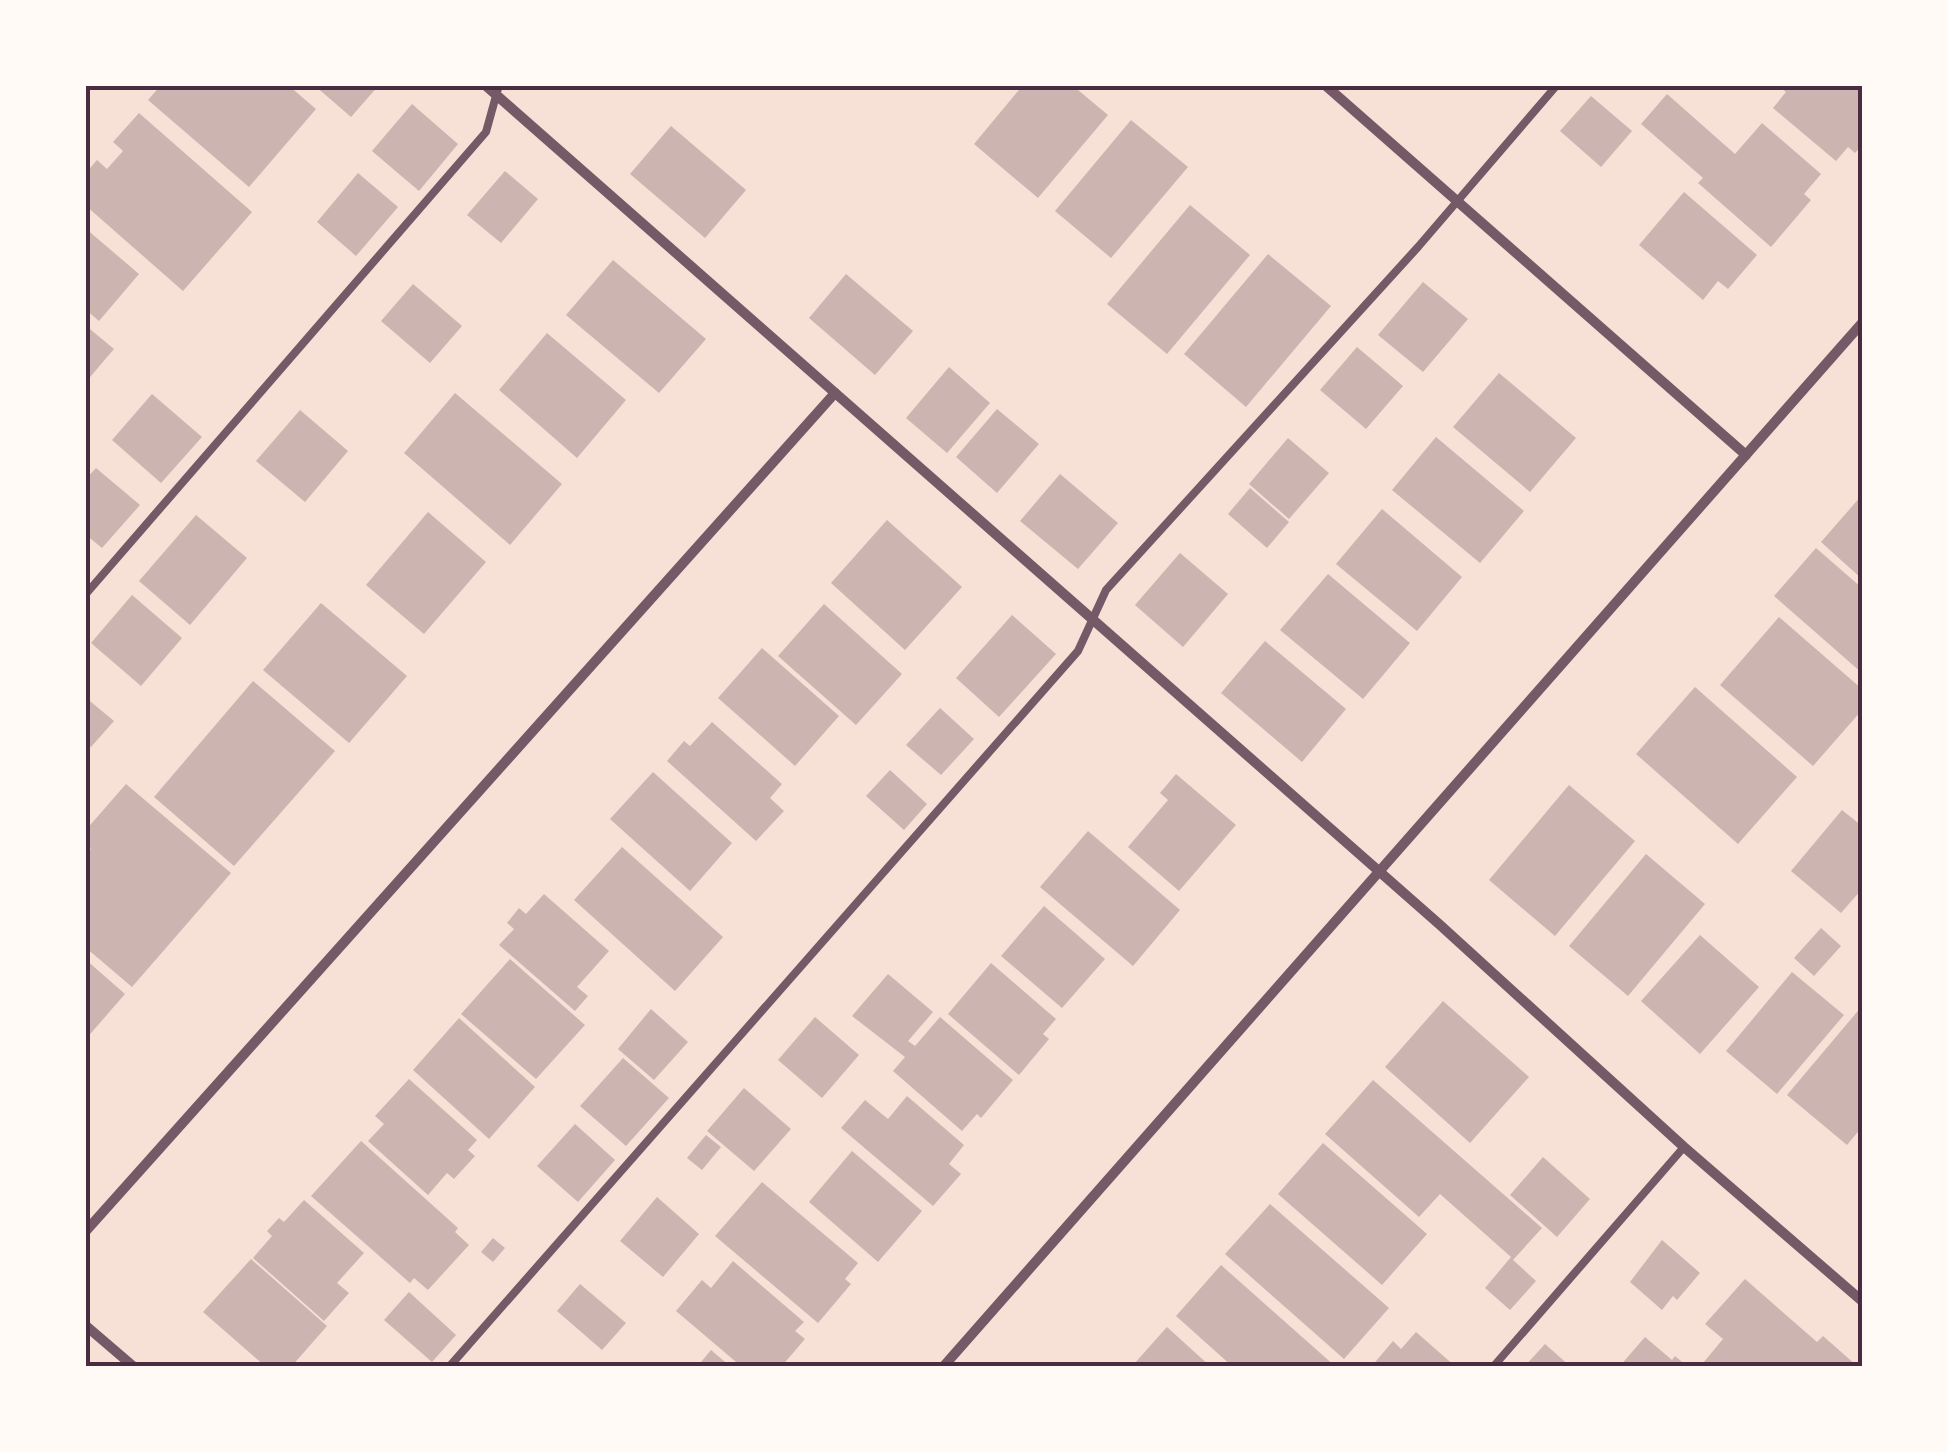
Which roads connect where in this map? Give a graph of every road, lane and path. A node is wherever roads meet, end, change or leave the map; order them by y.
1 (485, 85) edge
2 (1325, 85) edge
3 (1557, 85) edge
4 (498, 90) edge
5 (1456, 200) junction
6 (1862, 322) edge
7 (835, 393) junction
8 (1746, 454) junction
9 (85, 595) edge
10 (1092, 620) junction
11 (1379, 872) junction
12 (1684, 1147) junction
13 (85, 1232) edge
14 (1862, 1301) edge
15 (85, 1325) edge
16 (134, 1367) edge
17 (449, 1367) edge
18 (943, 1367) edge
19 (1493, 1367) edge

1 - 4 street
2 - 5 street
3 - 5 lane
4 - 7 street
4 - 9 lane
5 - 8 street
5 - 10 lane
6 - 8 street
7 - 10 street
7 - 13 street
8 - 11 street
10 - 11 street
10 - 17 lane
11 - 12 street
11 - 18 street
12 - 14 street
12 - 19 lane
15 - 16 street

